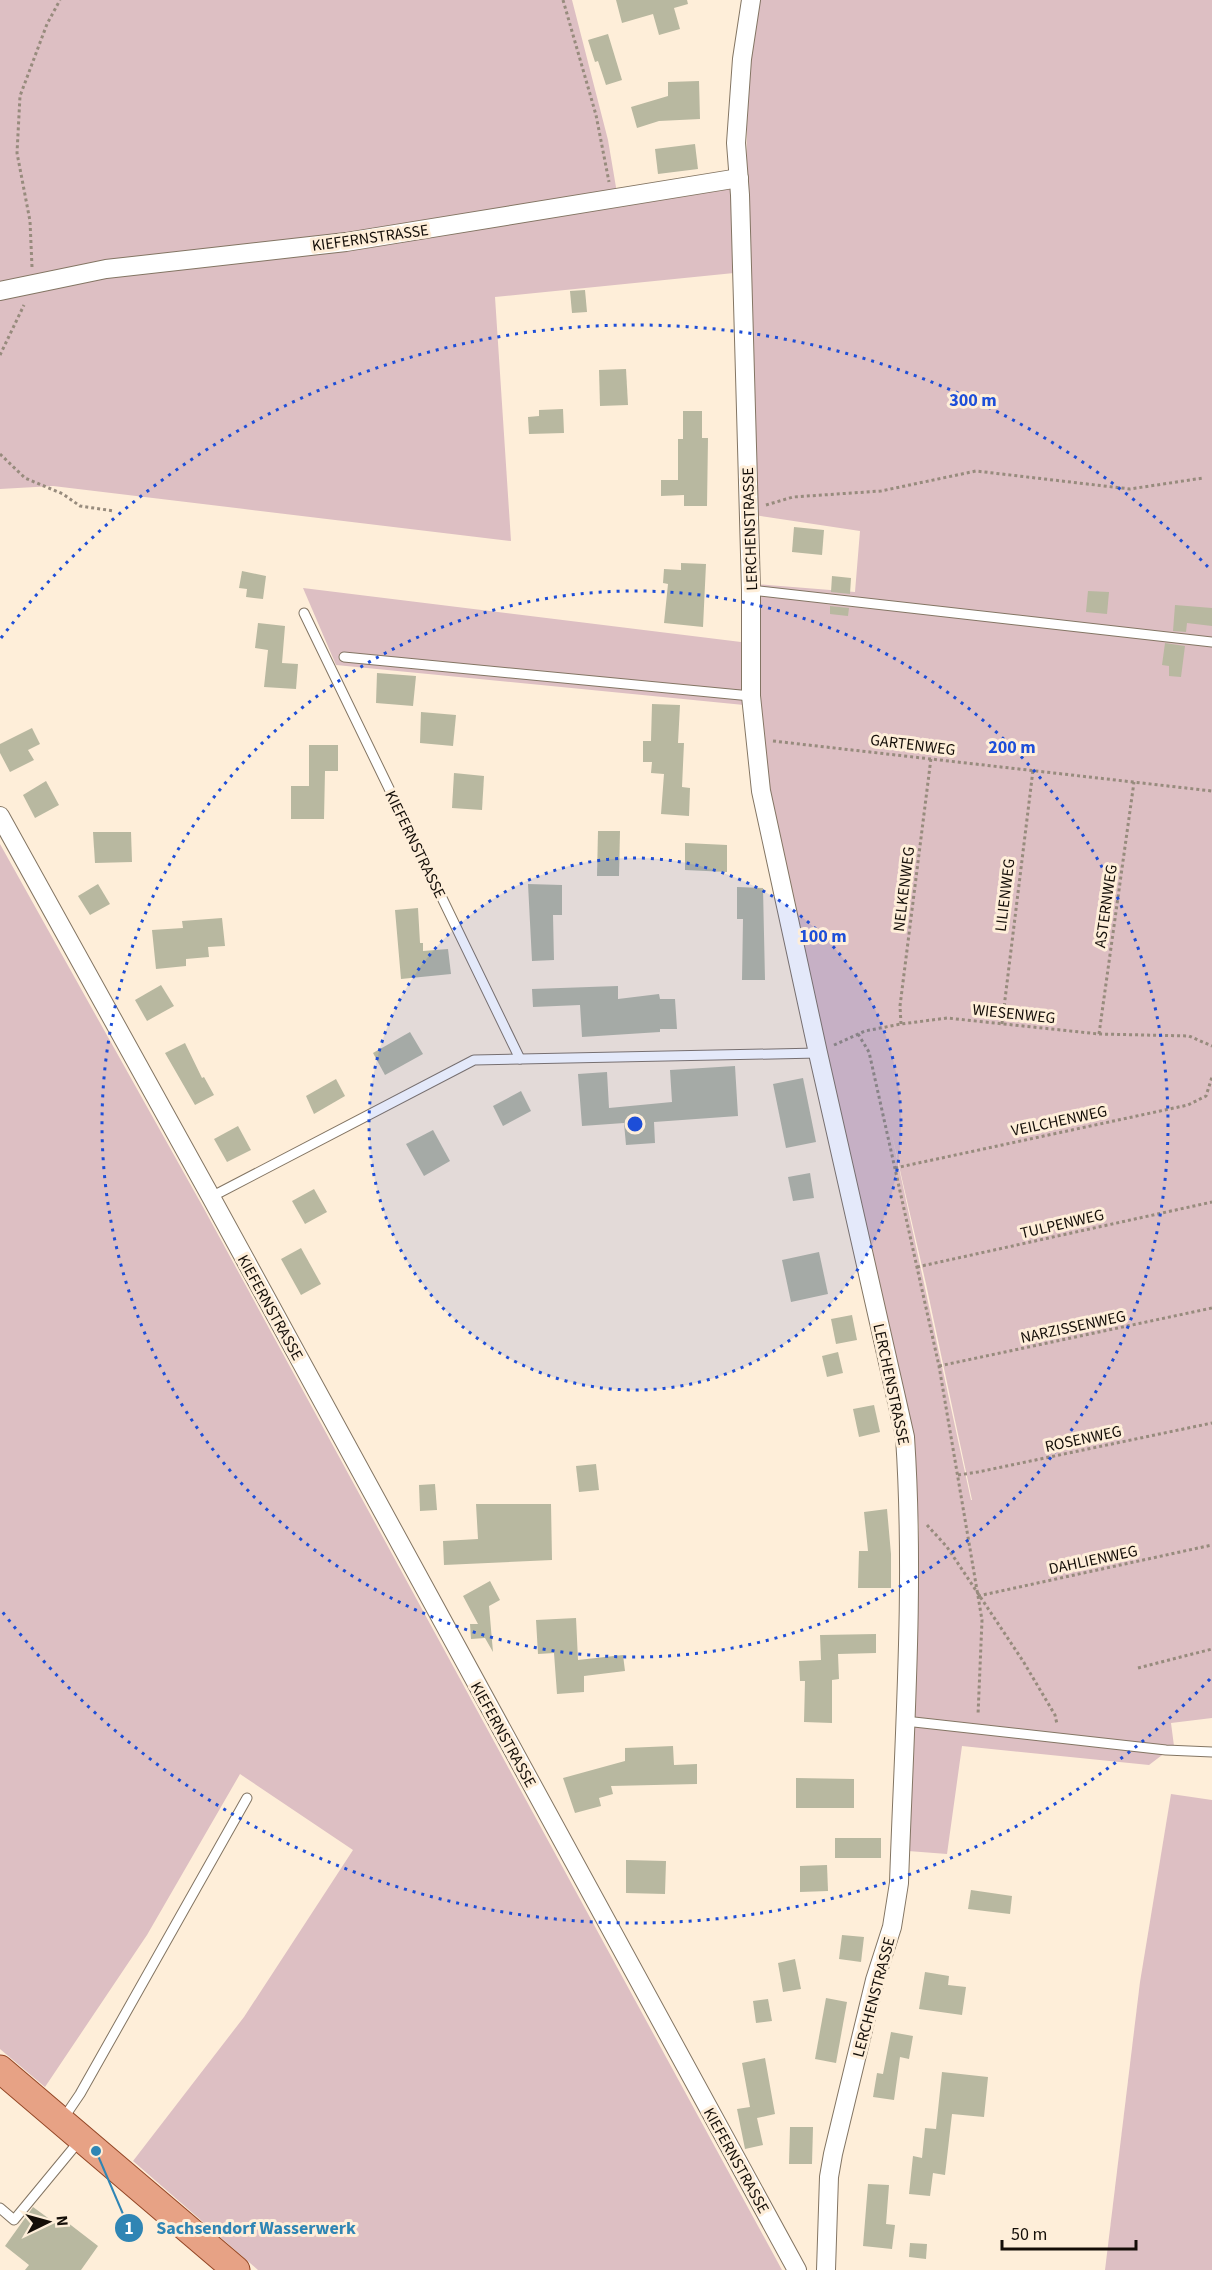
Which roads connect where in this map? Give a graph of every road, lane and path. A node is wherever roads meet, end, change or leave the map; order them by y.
1 (60, 0) edge
2 (563, 0) edge
3 (751, 0) edge
4 (739, 178) junction
5 (612, 199) junction
6 (33, 284) junction
7 (0, 291) edge
8 (0, 355) edge
9 (0, 454) edge
10 (1203, 478) dead end
11 (749, 510) junction
12 (114, 512) dead end
13 (751, 590) junction
14 (304, 613) dead end
15 (1212, 642) edge
16 (344, 657) dead end
17 (752, 696) junction
18 (755, 740) junction
19 (931, 758) junction
20 (1033, 770) junction
21 (1134, 782) junction
22 (1212, 791) edge
23 (0, 816) edge
24 (901, 1023) junction
25 (1002, 1024) junction
26 (858, 1034) junction
27 (1099, 1034) junction
28 (1212, 1046) edge
29 (818, 1053) junction
30 (520, 1059) junction
31 (1212, 1077) edge
32 (895, 1168) junction
33 (211, 1197) junction
34 (1212, 1202) edge
35 (917, 1267) junction
36 (1212, 1308) edge
37 (939, 1366) junction
38 (1212, 1423) edge
39 (958, 1475) junction
40 (910, 1506) junction
41 (1212, 1545) edge
42 (978, 1596) junction
43 (1212, 1649) edge
44 (1138, 1668) dead end
45 (905, 1721) junction
46 (978, 1729) junction
47 (1062, 1738) junction
48 (1212, 1752) edge
49 (247, 1798) dead end
50 (0, 2069) edge
51 (61, 2121) junction
52 (82, 2138) junction
53 (0, 2208) edge
54 (227, 2267) edge
55 (797, 2270) edge
56 (826, 2270) edge

1 - 6 path
2 - 5 path
3 - 4 street, LERCHENSTRASSE
4 - 5 street, KIEFERNSTRASSE
4 - 11 street, LERCHENSTRASSE
5 - 6 street, KIEFERNSTRASSE
6 - 7 street, KIEFERNSTRASSE
6 - 8 path
9 - 12 path
10 - 11 path
11 - 13 street, LERCHENSTRASSE
13 - 15 lane
13 - 17 street, LERCHENSTRASSE
14 - 30 lane, KIEFERNSTRASSE
16 - 17 lane
17 - 18 street, LERCHENSTRASSE
18 - 19 path, GARTENWEG
18 - 29 street, LERCHENSTRASSE
19 - 20 path, GARTENWEG
19 - 24 path, NELKENWEG
20 - 21 path, GARTENWEG
20 - 25 path, LILIENWEG
21 - 22 path, GARTENWEG
21 - 27 path, ASTERNWEG
23 - 33 street, KIEFERNSTRASSE
24 - 25 path, WIESENWEG
24 - 26 path, WIESENWEG
25 - 27 path, WIESENWEG
26 - 29 path, WIESENWEG
26 - 32 path
27 - 28 path, WIESENWEG
29 - 30 lane
29 - 40 street, LERCHENSTRASSE
30 - 33 lane
31 - 32 path, VEILCHENWEG
32 - 35 path
33 - 55 street, KIEFERNSTRASSE
34 - 35 path, TULPENWEG
35 - 37 path
36 - 37 path, NARZISSENWEG
37 - 39 path
38 - 39 path, ROSENWEG
39 - 42 path
40 - 42 path
40 - 45 street, LERCHENSTRASSE
41 - 42 path, DAHLIENWEG
42 - 46 path
42 - 47 path
43 - 44 path
45 - 46 lane
45 - 56 street, LERCHENSTRASSE
46 - 47 lane
47 - 48 lane
49 - 51 lane
50 - 51 main road
51 - 52 main road
52 - 53 lane
52 - 54 main road

